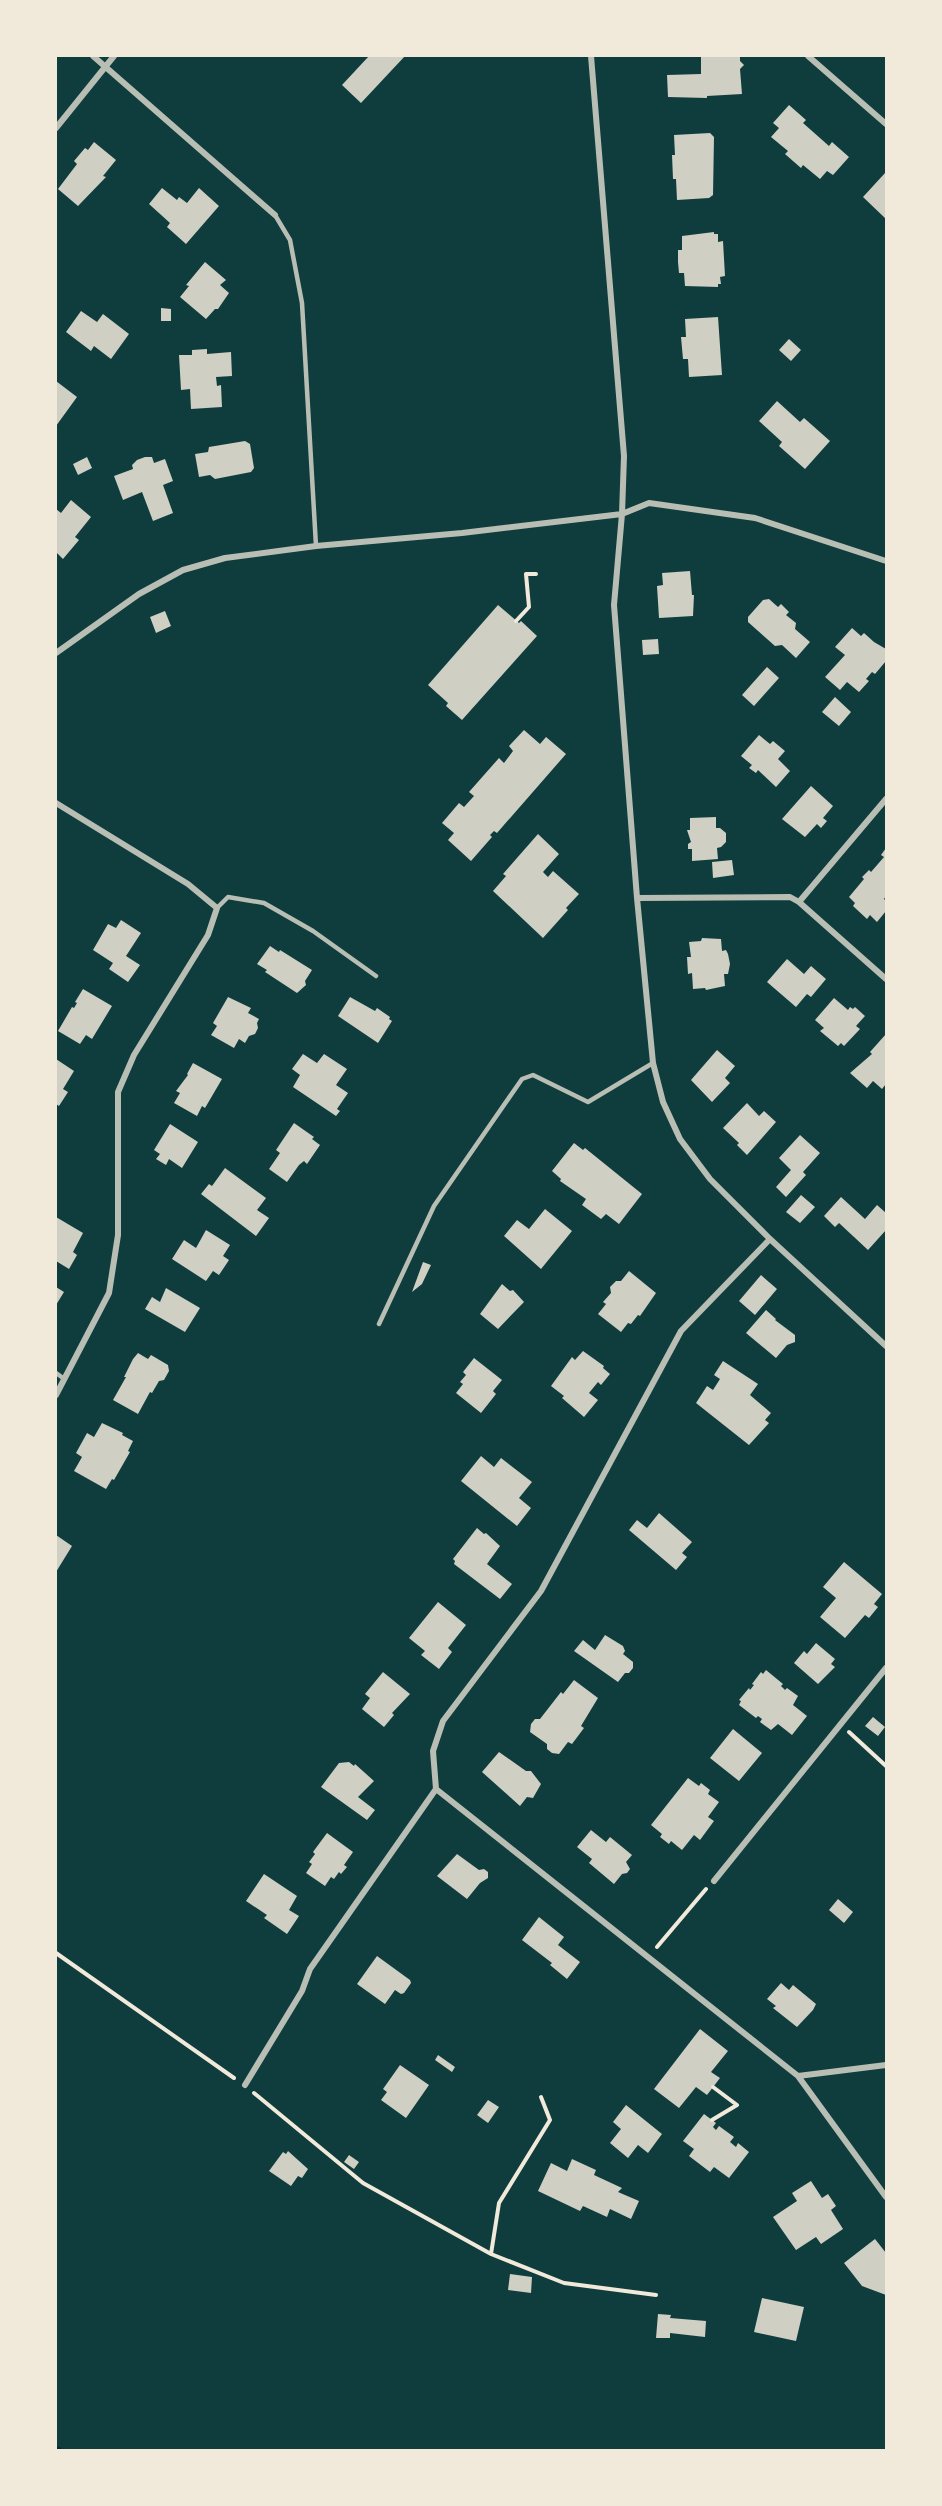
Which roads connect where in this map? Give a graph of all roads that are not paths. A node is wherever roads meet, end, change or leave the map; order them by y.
1 (93, 56) edge
2 (114, 56) edge
3 (591, 56) edge
4 (808, 56) edge
5 (105, 66) junction
6 (886, 124) edge
7 (56, 128) edge
8 (275, 215) joint
9 (622, 514) junction
10 (316, 546) junction
11 (886, 561) edge
12 (56, 653) edge
13 (886, 799) edge
14 (56, 803) edge
15 (637, 898) junction
16 (800, 902) junction
17 (216, 908) junction
18 (376, 976) dead end
19 (886, 980) edge
20 (653, 1063) junction
21 (771, 1239) junction
22 (379, 1324) dead end
23 (886, 1346) edge
24 (56, 1373) edge
25 (63, 1378) junction
26 (56, 1395) edge
27 (886, 1668) edge
28 (436, 1789) junction
29 (714, 1881) road end
30 (886, 2065) edge
31 (798, 2076) junction
32 (245, 2085) road end
33 (886, 2197) edge

1 - 5 street
2 - 5 street
3 - 9 street
4 - 6 street
5 - 7 street
5 - 8 street
8 - 10 lane
9 - 10 street
9 - 11 street
9 - 15 street
10 - 12 street
13 - 16 street
14 - 17 street
15 - 16 street
15 - 20 street
16 - 19 street
17 - 18 lane
17 - 25 street
20 - 21 street
20 - 22 lane
21 - 23 street
21 - 28 street
24 - 25 lane
25 - 26 street
27 - 29 street
28 - 31 street
28 - 32 street
30 - 31 street
31 - 33 street

